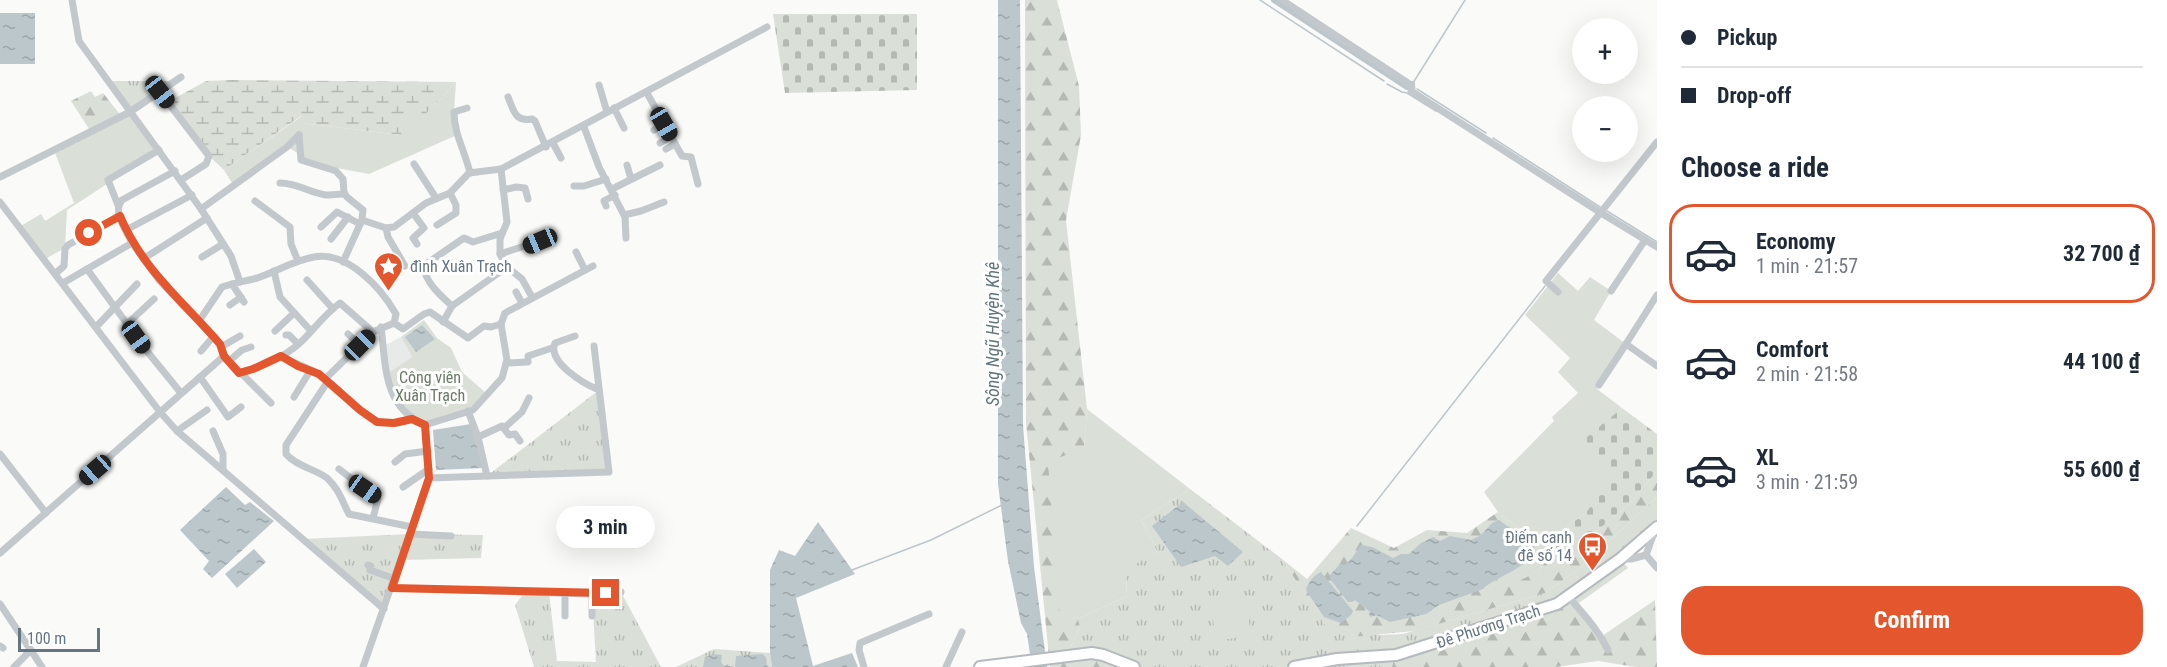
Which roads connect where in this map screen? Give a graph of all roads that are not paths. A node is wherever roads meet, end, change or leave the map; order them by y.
1 (72, 0) edge
2 (1282, 0) edge
3 (767, 27) dead end
4 (181, 77) dead end
5 (599, 85) dead end
6 (160, 92) junction
7 (647, 93) junction
8 (508, 97) dead end
9 (467, 108) dead end
10 (611, 110) junction
11 (130, 112) junction
12 (664, 124) junction
13 (584, 127) junction
14 (624, 128) dead end
15 (654, 130) dead end
16 (673, 140) junction
17 (1657, 142) edge
18 (553, 143) junction
19 (660, 143) dead end
20 (287, 147) junction
21 (546, 147) junction
22 (666, 149) dead end
23 (159, 150) junction
24 (299, 154) junction
25 (561, 158) dead end
26 (414, 164) dead end
27 (627, 165) dead end
28 (660, 165) dead end
29 (501, 170) junction
30 (175, 171) junction
31 (470, 173) junction
32 (0, 177) edge
33 (606, 179) junction
34 (631, 179) junction
35 (181, 180) junction
36 (280, 183) dead end
37 (698, 184) dead end
38 (574, 186) dead end
39 (503, 190) junction
40 (614, 192) junction
41 (450, 193) junction
42 (345, 194) junction
43 (192, 195) junction
44 (436, 198) junction
45 (528, 199) dead end
46 (255, 201) dead end
47 (0, 202) edge
48 (664, 202) dead end
49 (118, 205) junction
50 (606, 206) dead end
51 (201, 209) junction
52 (413, 213) junction
53 (1601, 213) junction
54 (624, 215) junction
55 (120, 216) junction
56 (348, 217) junction
57 (207, 218) junction
58 (361, 222) junction
59 (437, 225) dead end
60 (321, 227) dead end
61 (386, 228) junction
62 (126, 230) junction
63 (502, 233) junction
64 (626, 238) dead end
65 (331, 239) dead end
66 (1645, 240) junction
67 (540, 241) dead end
68 (132, 243) junction
69 (223, 244) junction
70 (417, 244) dead end
71 (1657, 247) edge
72 (576, 252) dead end
73 (500, 254) junction
74 (202, 257) dead end
75 (143, 259) junction
76 (298, 261) junction
77 (344, 262) junction
78 (405, 266) dead end
79 (593, 266) dead end
80 (507, 267) junction
81 (87, 269) junction
82 (585, 270) junction
83 (274, 271) junction
84 (56, 273) junction
85 (307, 280) dead end
86 (63, 283) junction
87 (236, 283) junction
88 (136, 284) dead end
89 (1611, 291) dead end
90 (516, 292) dead end
91 (1558, 292) dead end
92 (1657, 296) edge
93 (532, 297) junction
94 (154, 299) dead end
95 (522, 303) junction
96 (230, 305) dead end
97 (452, 306) junction
98 (115, 308) junction
99 (333, 309) junction
100 (294, 313) junction
101 (199, 321) junction
102 (443, 322) junction
103 (394, 323) junction
104 (128, 324) junction
105 (501, 324) junction
106 (96, 327) junction
107 (381, 327) junction
108 (275, 331) dead end
109 (311, 331) junction
110 (374, 332) junction
111 (348, 334) dead end
112 (286, 335) dead end
113 (240, 336) dead end
114 (575, 336) dead end
115 (213, 337) junction
116 (298, 344) junction
117 (1626, 344) junction
118 (360, 345) junction
119 (221, 346) junction
120 (594, 346) dead end
121 (251, 347) dead end
122 (552, 348) junction
123 (201, 351) dead end
124 (281, 356) junction
125 (226, 358) junction
126 (506, 363) junction
127 (1657, 366) edge
128 (310, 371) junction
129 (239, 373) junction
130 (200, 377) junction
131 (326, 380) junction
132 (1599, 385) dead end
133 (599, 390) junction
134 (181, 393) junction
135 (294, 397) dead end
136 (529, 398) dead end
137 (271, 403) dead end
138 (241, 407) dead end
139 (207, 410) dead end
140 (468, 411) junction
141 (160, 412) junction
142 (412, 419) junction
143 (425, 425) junction
144 (504, 428) junction
145 (177, 430) junction
146 (213, 431) dead end
147 (478, 436) junction
148 (520, 441) dead end
149 (428, 451) junction
150 (0, 454) edge
151 (395, 462) dead end
152 (339, 469) dead end
153 (223, 470) junction
154 (429, 473) junction
155 (487, 476) junction
156 (403, 487) dead end
157 (46, 513) junction
158 (372, 518) junction
159 (411, 530) junction
160 (1656, 534) edge
161 (451, 536) dead end
162 (0, 553) edge
163 (1646, 555) junction
164 (1620, 559) junction
165 (368, 565) dead end
166 (1657, 568) edge
167 (395, 579) junction
168 (392, 588) junction
169 (621, 592) dead end
170 (565, 593) junction
171 (592, 594) junction
172 (1568, 596) junction
173 (0, 604) edge
174 (384, 609) junction
175 (3, 614) edge
176 (929, 614) dead end
177 (566, 616) dead end
178 (592, 616) dead end
179 (962, 632) dead end
180 (31, 650) junction
181 (1608, 650) dead end
182 (14, 667) edge
183 (42, 667) edge
184 (363, 667) edge
185 (864, 667) edge
186 (946, 667) edge
187 (980, 667) edge
188 (1134, 667) edge
189 (1294, 667) edge

1 - 11 street
2 - 53 street
3 - 7 street
4 - 6 street
5 - 10 street
6 - 11 street
6 - 35 street
7 - 10 street
7 - 12 street
8 - 21 street
9 - 31 street
10 - 13 street
10 - 14 street
11 - 23 street
11 - 32 street
12 - 15 street
12 - 16 street
13 - 18 street
13 - 33 street
16 - 19 street
16 - 22 street
16 - 37 street
17 - 53 street
18 - 21 street
18 - 25 street
20 - 24 street
20 - 24 street
20 - 51 street
21 - 29 street
23 - 30 street
23 - 49 street
24 - 42 street
26 - 44 street
27 - 34 street
28 - 34 street
29 - 31 street
29 - 39 street
30 - 35 street
30 - 49 street
31 - 41 street
33 - 38 street
33 - 40 street
34 - 40 street
35 - 43 street
36 - 42 street
39 - 45 street
39 - 63 street
40 - 50 street
40 - 54 street
41 - 44 street
41 - 59 street
42 - 58 street
43 - 51 street
43 - 62 street
44 - 52 street
46 - 76 street
47 - 84 street
48 - 54 street
49 - 55 street
51 - 57 street
52 - 61 street
52 - 70 street
53 - 66 street
53 - 91 street
54 - 64 street
55 - 62 street
55 - 84 street
56 - 58 street
56 - 60 street
56 - 65 street
57 - 69 street
57 - 75 street
58 - 61 street
58 - 77 street
61 - 78 street
62 - 68 street
63 - 73 street
63 - 97 street
66 - 71 street
66 - 89 street
67 - 73 street
68 - 75 street
68 - 81 street
69 - 74 street
69 - 87 street
72 - 82 street
73 - 80 street
75 - 101 street
76 - 77 street
76 - 83 street
77 - 103 street
79 - 82 street
80 - 93 street
80 - 97 street
81 - 86 street
81 - 98 street
82 - 93 street
83 - 87 street
83 - 100 street
84 - 86 street
85 - 99 street
86 - 106 street
87 - 96 street
87 - 101 street
88 - 98 street
90 - 95 street
92 - 117 street
93 - 95 street
94 - 104 street
95 - 105 street
97 - 102 street
98 - 104 street
98 - 106 street
99 - 109 street
99 - 110 street
100 - 108 street
100 - 109 street
101 - 115 street
102 - 103 street
102 - 105 street
103 - 107 street
104 - 134 street
105 - 126 street
106 - 141 street
107 - 110 street
107 - 142 street
109 - 116 street
110 - 118 street
111 - 118 street
112 - 116 street
113 - 119 street
114 - 122 street
115 - 119 street
115 - 123 street
116 - 124 street
117 - 127 street
117 - 132 street
118 - 131 street
119 - 125 street
120 - 133 street
121 - 125 street
122 - 126 street
122 - 133 street
124 - 128 street
124 - 129 street
125 - 129 street
125 - 130 street
126 - 140 street
128 - 131 street
128 - 135 street
129 - 137 street
130 - 134 street
130 - 138 street
131 - 142 street
131 - 158 street
133 - 155 street
134 - 141 street
136 - 144 street
139 - 145 street
140 - 143 street
140 - 147 street
141 - 145 street
141 - 157 street
142 - 143 street
143 - 149 street
144 - 147 street
144 - 148 street
145 - 153 street
146 - 153 street
147 - 155 street
149 - 151 street
149 - 154 street
150 - 157 street
152 - 158 street
153 - 174 street
154 - 155 street
154 - 156 street
154 - 159 street
157 - 162 street
158 - 159 street
159 - 161 street
159 - 167 street
160 - 163 street
160 - 164 main road, Đê Phương Trạch
163 - 164 street
163 - 166 street
164 - 172 main road, Đê Phương Trạch
165 - 167 street
167 - 168 street
168 - 170 street
168 - 174 street
169 - 171 street
170 - 171 street
170 - 177 street
171 - 178 street
172 - 181 street
172 - 189 main road, Đê Phương Trạch
173 - 175 street
174 - 184 street
175 - 180 street
176 - 185 street
179 - 186 street
180 - 182 street
180 - 183 street
187 - 188 main road

